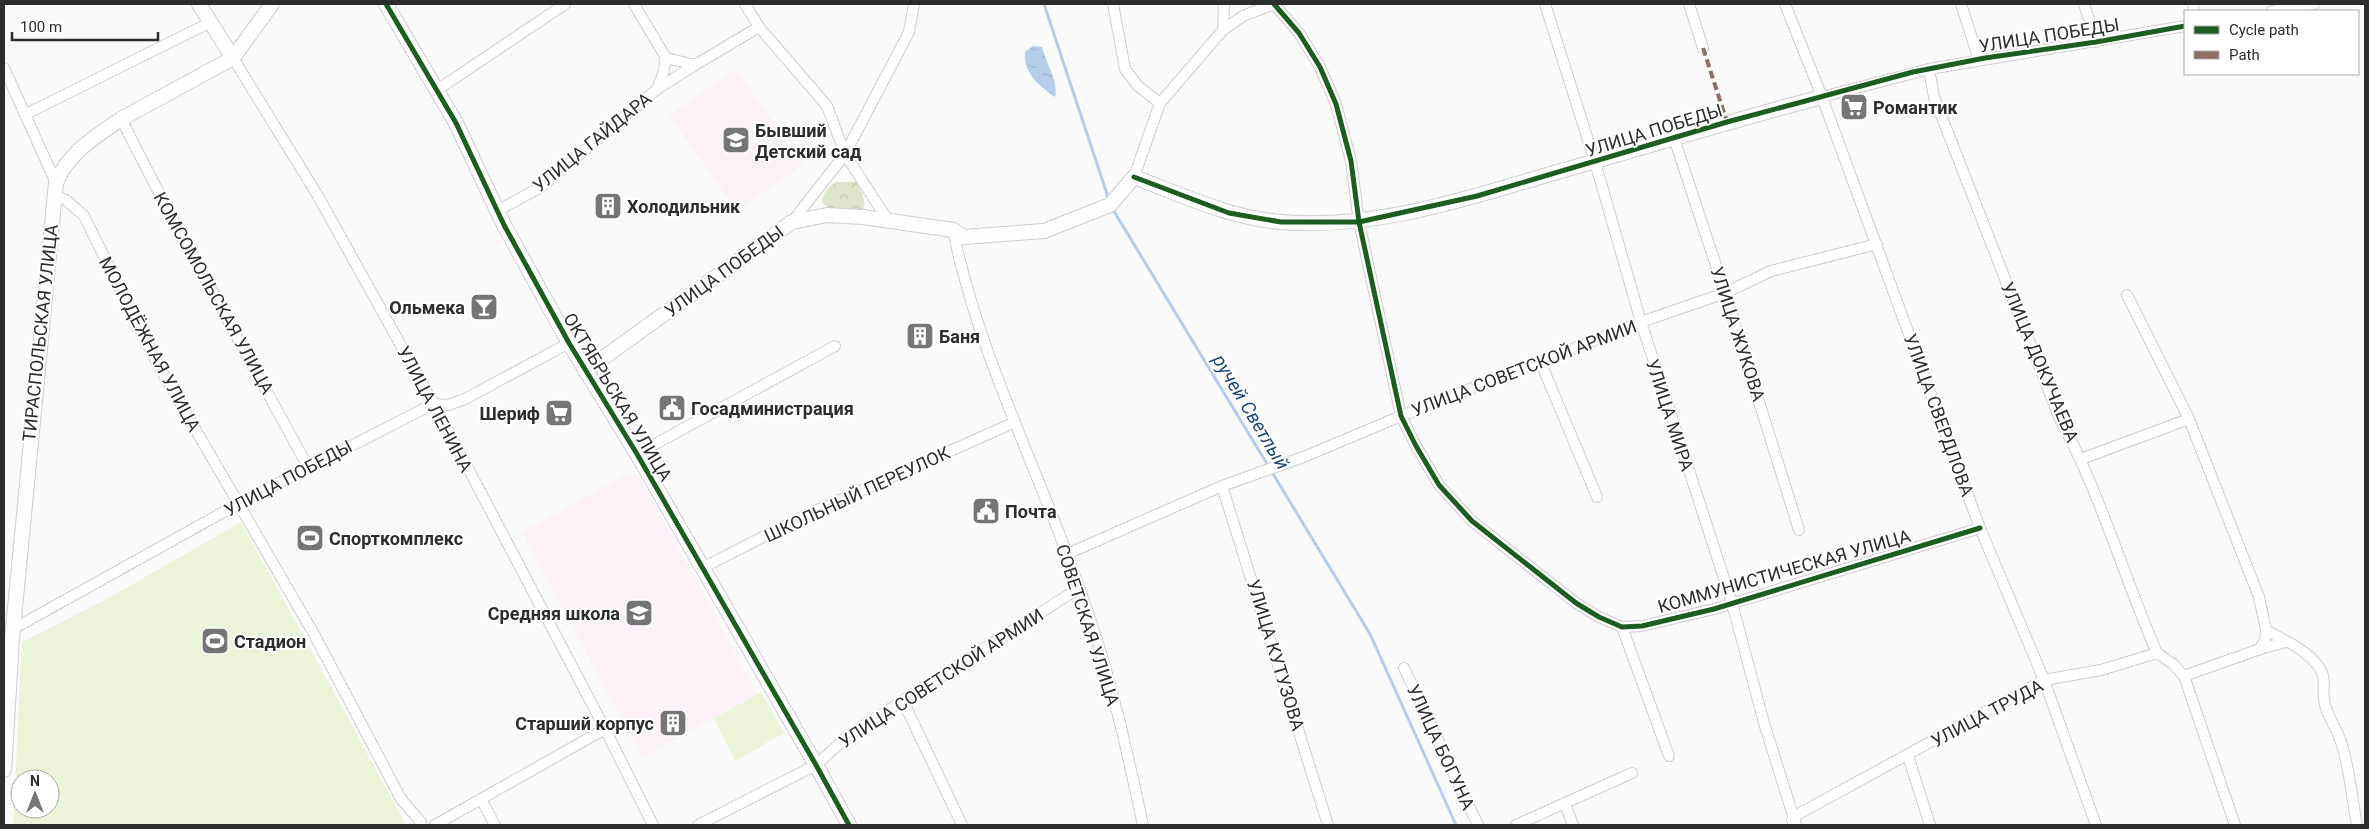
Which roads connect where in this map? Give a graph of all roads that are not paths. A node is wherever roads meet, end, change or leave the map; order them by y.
1 (198, 4) edge
2 (272, 4) edge
3 (386, 4) edge
4 (565, 4) edge
5 (634, 4) edge
6 (745, 4) edge
7 (914, 4) edge
8 (1113, 4) edge
9 (1224, 4) edge
10 (1274, 4) edge
11 (1545, 4) edge
12 (1689, 4) edge
13 (1785, 4) edge
14 (1961, 4) edge
15 (2084, 4) edge
16 (2314, 4) edge
17 (2278, 10) edge
18 (209, 23) junction
19 (2184, 26) edge
20 (759, 27) junction
21 (1223, 30) junction
22 (2096, 42) junction
23 (1703, 48) dead end
24 (233, 58) junction
25 (666, 58) junction
26 (1979, 60) junction
27 (695, 64) junction
28 (4, 68) edge
29 (1929, 69) junction
30 (656, 89) junction
31 (437, 90) junction
32 (1822, 97) junction
33 (1160, 103) junction
34 (26, 114) junction
35 (121, 119) junction
36 (1674, 138) junction
37 (846, 154) junction
38 (1595, 162) junction
39 (1134, 177) junction
40 (55, 189) junction
41 (497, 210) junction
42 (792, 222) junction
43 (889, 222) junction
44 (1359, 222) junction
45 (953, 230) junction
46 (1876, 244) junction
47 (1725, 293) junction
48 (2127, 295) dead end
49 (1641, 322) junction
50 (569, 344) junction
51 (835, 346) dead end
52 (1540, 363) junction
53 (585, 371) junction
54 (433, 404) junction
55 (1401, 416) junction
56 (2189, 419) junction
57 (1014, 423) junction
58 (637, 454) junction
59 (2082, 459) junction
60 (308, 467) junction
61 (1222, 486) junction
62 (1597, 497) dead end
63 (238, 504) junction
64 (1980, 528) junction
65 (1799, 530) dead end
66 (1067, 554) junction
67 (702, 568) junction
68 (1079, 588) junction
69 (1732, 603) junction
70 (1622, 627) junction
71 (2266, 630) junction
72 (9, 636) edge
73 (2286, 642) junction
74 (2260, 649) junction
75 (2157, 653) junction
76 (1404, 668) dead end
77 (2184, 676) junction
78 (2044, 680) junction
79 (903, 701) junction
80 (605, 730) junction
81 (1669, 756) dead end
82 (1908, 756) junction
83 (816, 765) junction
84 (4, 770) edge
85 (1632, 773) dead end
86 (481, 799) junction
87 (1565, 804) junction
88 (1793, 822) edge
89 (420, 825) edge
90 (434, 825) edge
91 (495, 825) edge
92 (652, 825) edge
93 (698, 825) edge
94 (849, 825) edge
95 (962, 825) edge
96 (1143, 825) edge
97 (1328, 825) edge
98 (1478, 825) edge
99 (1516, 825) edge
100 (1573, 825) edge
101 (1930, 825) edge
102 (2096, 825) edge
103 (2235, 825) edge
104 (2357, 825) edge

1 - 18 street, УЛИЦА ЛЕНИНА
2 - 24 street, ТИРАСПОЛЬСКАЯ УЛИЦА
3 - 31 street, ОКТЯБРЬСКАЯ УЛИЦА
4 - 31 street
5 - 25 street
6 - 20 street
7 - 37 street, УЛИЦА ПОБЕДЫ
8 - 33 street
9 - 21 street
10 - 21 street
10 - 44 street, КОММУНИСТИЧЕСКАЯ УЛИЦА
11 - 38 street, УЛИЦА МИРА
12 - 23 street
13 - 32 street, УЛИЦА СВЕРДЛОВА
14 - 26 street
15 - 22 street
16 - 17 street
18 - 24 street, УЛИЦА ЛЕНИНА
18 - 34 street
19 - 22 street, УЛИЦА ПОБЕДЫ
20 - 27 street
20 - 37 street
21 - 33 street
22 - 26 street, УЛИЦА ПОБЕДЫ
24 - 35 street, ТИРАСПОЛЬСКАЯ УЛИЦА
24 - 54 street, УЛИЦА ЛЕНИНА
25 - 27 street
25 - 30 street, УЛИЦА ГАЙДАРА
26 - 29 street, УЛИЦА ПОБЕДЫ
27 - 30 street
28 - 34 street
29 - 32 street, УЛИЦА ПОБЕДЫ
29 - 59 street, УЛИЦА ДОКУЧАЕВА
30 - 41 street, УЛИЦА ГАЙДАРА
31 - 41 street, ОКТЯБРЬСКАЯ УЛИЦА
32 - 36 street, УЛИЦА ПОБЕДЫ
32 - 46 street, УЛИЦА СВЕРДЛОВА
33 - 39 street
34 - 40 street
35 - 40 street, ТИРАСПОЛЬСКАЯ УЛИЦА
35 - 60 street, КОМСОМОЛЬСКАЯ УЛИЦА
36 - 38 street, УЛИЦА ПОБЕДЫ
36 - 47 street, УЛИЦА ЖУКОВА
37 - 42 street, УЛИЦА ПОБЕДЫ
37 - 43 street
38 - 44 street, УЛИЦА ПОБЕДЫ
38 - 49 street, УЛИЦА МИРА
39 - 44 street, УЛИЦА ПОБЕДЫ
39 - 45 street
40 - 63 street, МОЛОДЁЖНАЯ УЛИЦА
40 - 72 street, ТИРАСПОЛЬСКАЯ УЛИЦА
41 - 50 street, ОКТЯБРЬСКАЯ УЛИЦА
42 - 43 street
42 - 53 street, УЛИЦА ПОБЕДЫ
43 - 45 street
44 - 55 street, КОММУНИСТИЧЕСКАЯ УЛИЦА
45 - 57 street, СОВЕТСКАЯ УЛИЦА
46 - 47 street, УЛИЦА СОВЕТСКОЙ АРМИИ
46 - 64 street, УЛИЦА СВЕРДЛОВА
47 - 49 street, УЛИЦА СОВЕТСКОЙ АРМИИ
47 - 65 street, УЛИЦА ЖУКОВА
48 - 56 street
49 - 52 street, УЛИЦА СОВЕТСКОЙ АРМИИ
49 - 69 street, УЛИЦА МИРА
50 - 53 street, ОКТЯБРЬСКАЯ УЛИЦА
50 - 54 street, УЛИЦА ПОБЕДЫ
51 - 58 street, ОКТЯБРЬСКАЯ УЛИЦА
52 - 55 street, УЛИЦА СОВЕТСКОЙ АРМИИ
52 - 62 street
53 - 58 street, ОКТЯБРЬСКАЯ УЛИЦА
54 - 60 street, УЛИЦА ПОБЕДЫ
54 - 80 street, УЛИЦА ЛЕНИНА
55 - 61 street, УЛИЦА СОВЕТСКОЙ АРМИИ
55 - 70 street, КОММУНИСТИЧЕСКАЯ УЛИЦА
56 - 59 street
56 - 71 street
57 - 66 street, СОВЕТСКАЯ УЛИЦА
57 - 67 street, ШКОЛЬНЫЙ ПЕРЕУЛОК
58 - 67 street, ОКТЯБРЬСКАЯ УЛИЦА
59 - 75 street, УЛИЦА ДОКУЧАЕВА
60 - 63 street, УЛИЦА ПОБЕДЫ
61 - 66 street, УЛИЦА СОВЕТСКОЙ АРМИИ
61 - 97 street, УЛИЦА КУТУЗОВА
63 - 72 street, УЛИЦА ПОБЕДЫ
63 - 89 street, МОЛОДЁЖНАЯ УЛИЦА
64 - 69 street, КОММУНИСТИЧЕСКАЯ УЛИЦА
64 - 78 street, УЛИЦА СВЕРДЛОВА
66 - 68 street, СОВЕТСКАЯ УЛИЦА
67 - 83 street, ОКТЯБРЬСКАЯ УЛИЦА
68 - 79 street, УЛИЦА СОВЕТСКОЙ АРМИИ
68 - 96 street, СОВЕТСКАЯ УЛИЦА
69 - 70 street, КОММУНИСТИЧЕСКАЯ УЛИЦА
69 - 88 street, УЛИЦА МИРА
70 - 81 street
71 - 73 street
71 - 74 street
72 - 84 street, ТИРАСПОЛЬСКАЯ УЛИЦА
73 - 74 street
73 - 104 street
74 - 77 street
75 - 77 street
75 - 78 street, УЛИЦА ТРУДА
76 - 98 street, УЛИЦА БОГУНА
77 - 103 street
78 - 82 street, УЛИЦА ТРУДА
78 - 102 street, УЛИЦА СВЕРДЛОВА
79 - 83 street, УЛИЦА СОВЕТСКОЙ АРМИИ
79 - 95 street
80 - 86 street
80 - 92 street, УЛИЦА ЛЕНИНА
82 - 88 street, УЛИЦА ТРУДА
82 - 101 street
83 - 93 street, УЛИЦА СОВЕТСКОЙ АРМИИ
83 - 94 street, ОКТЯБРЬСКАЯ УЛИЦА
85 - 87 street
86 - 90 street
86 - 91 street
87 - 99 street
87 - 100 street

